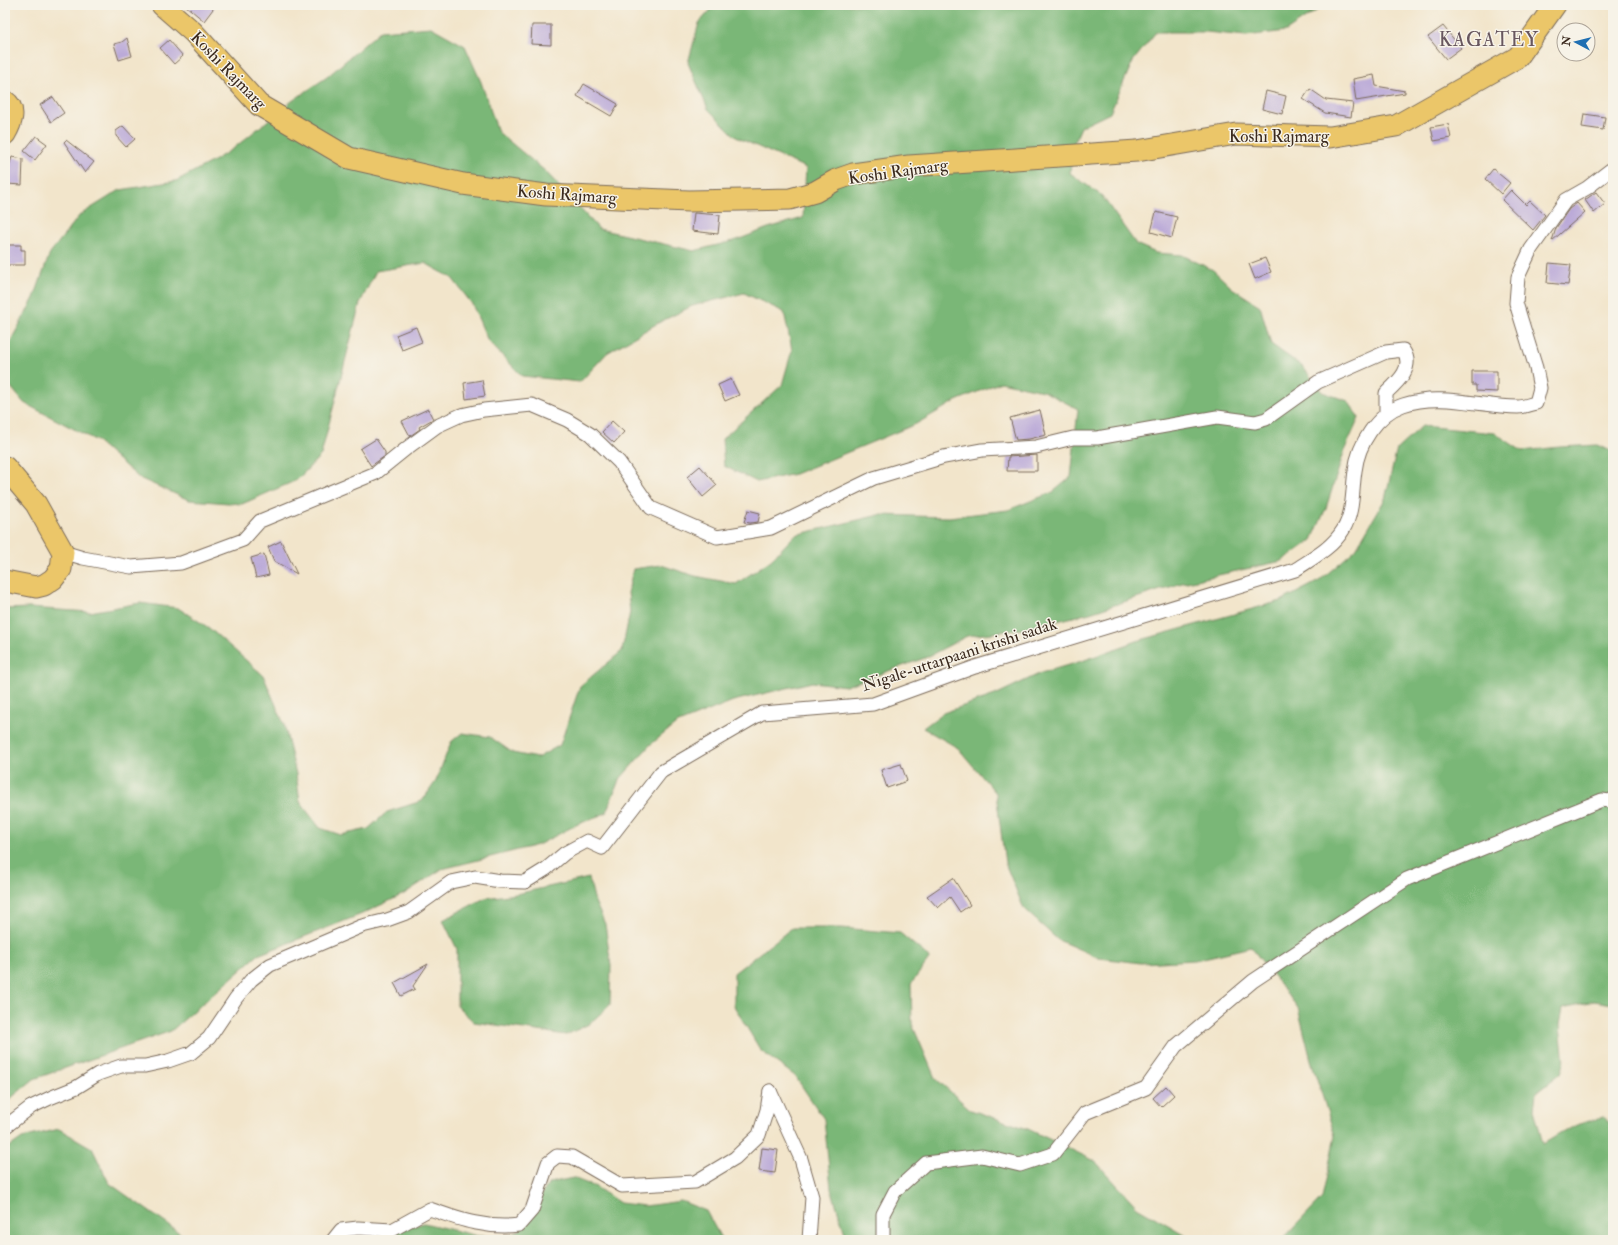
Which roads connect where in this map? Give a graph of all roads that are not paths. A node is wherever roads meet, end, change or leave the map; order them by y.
1 (162, 5) edge
2 (1555, 5) edge
3 (5, 101) edge
4 (5, 134) edge
5 (1613, 168) edge
6 (1386, 414) junction
7 (5, 467) edge
8 (63, 552) junction
9 (5, 582) edge
10 (1613, 799) edge
11 (5, 1127) edge
12 (333, 1240) edge
13 (809, 1240) edge
14 (884, 1240) edge

1 - 2 main road, Koshi Rajmarg
3 - 4 main road
5 - 6 street, Nigale-uttarpaani krishi sadak
6 - 8 street
6 - 11 street, Nigale-uttarpaani krishi sadak
7 - 8 main road
8 - 9 main road
10 - 14 street
12 - 13 street

